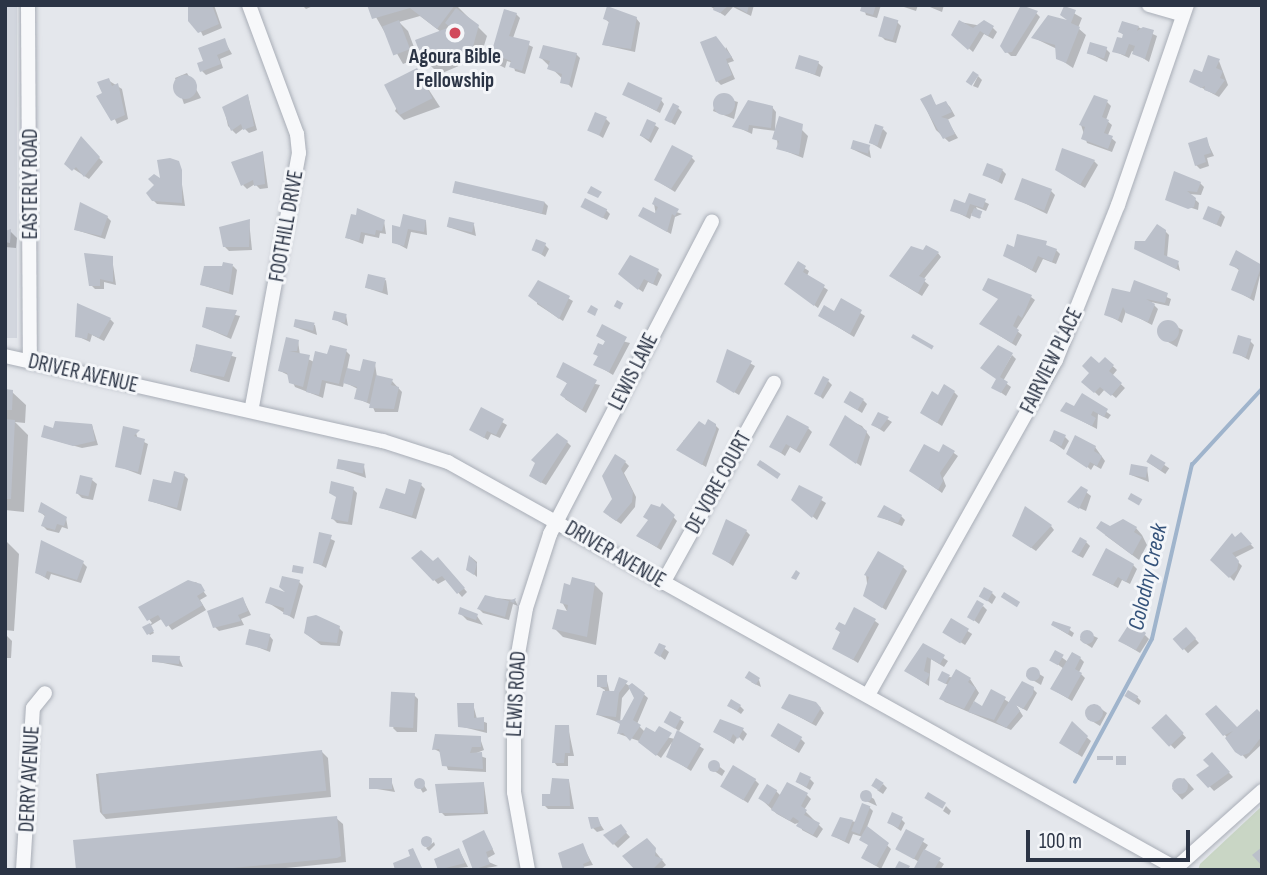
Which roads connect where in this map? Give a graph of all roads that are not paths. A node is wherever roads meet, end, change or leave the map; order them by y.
1 (28, 5) edge
2 (249, 5) edge
3 (1149, 5) edge
4 (1185, 10) edge
5 (712, 222) dead end
6 (5, 356) edge
7 (30, 362) junction
8 (774, 383) dead end
9 (251, 411) junction
10 (557, 522) junction
11 (663, 583) junction
12 (45, 693) dead end
13 (868, 695) junction
14 (1262, 791) edge
15 (1178, 868) edge
16 (23, 870) edge
17 (528, 870) edge

1 - 7 street, EASTERLY ROAD
2 - 9 street, FOOTHILL DRIVE
3 - 4 street
4 - 13 street, FAIRVIEW PLACE
5 - 10 street, LEWIS LANE
6 - 7 street, DRIVER AVENUE
7 - 9 street, DRIVER AVENUE
8 - 11 street, DE VORE COURT
9 - 10 street, DRIVER AVENUE
10 - 11 street, DRIVER AVENUE
10 - 17 street, LEWIS ROAD
11 - 13 street, DRIVER AVENUE
12 - 16 street, DERRY AVENUE
13 - 15 street, DRIVER AVENUE
14 - 15 street

